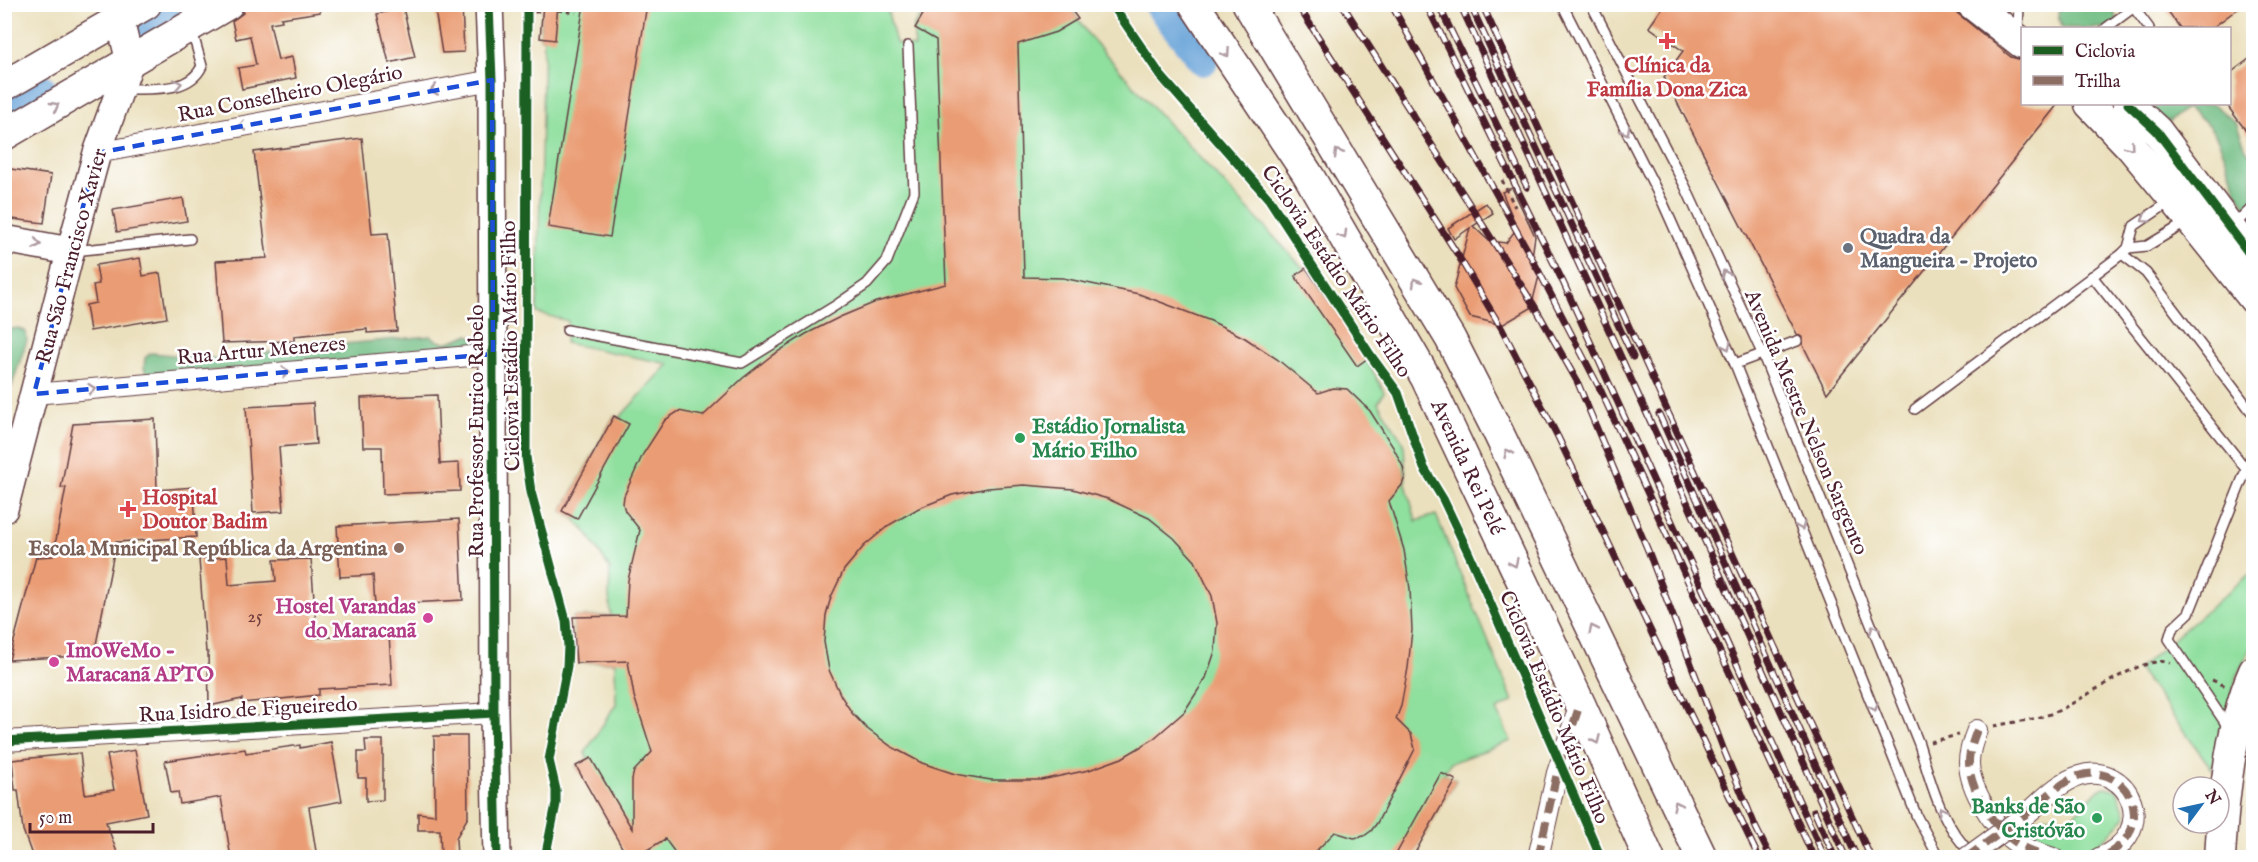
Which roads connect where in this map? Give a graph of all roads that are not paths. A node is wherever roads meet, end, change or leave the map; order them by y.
1 (146, 4) edge
2 (228, 4) edge
3 (489, 4) edge
4 (1194, 4) edge
5 (1248, 4) edge
6 (1562, 4) edge
7 (1591, 4) edge
8 (2019, 4) edge
9 (2132, 6) edge
10 (1989, 8) edge
11 (118, 12) edge
12 (191, 27) junction
13 (2107, 27) edge
14 (2148, 27) edge
15 (2020, 41) edge
16 (908, 46) dead end
17 (125, 76) junction
18 (492, 80) junction
19 (4, 86) edge
20 (2091, 105) edge
21 (2134, 106) edge
22 (4, 135) edge
23 (97, 153) junction
24 (1318, 193) junction
25 (1367, 203) junction
26 (2253, 206) edge
27 (2182, 209) junction
28 (2229, 228) junction
29 (4, 239) edge
30 (190, 239) dead end
31 (70, 251) junction
32 (2125, 251) junction
33 (2253, 260) edge
34 (2092, 276) junction
35 (2252, 294) edge
36 (567, 330) dead end
37 (1797, 341) dead end
38 (1761, 353) junction
39 (493, 354) junction
40 (1735, 364) junction
41 (34, 394) junction
42 (1915, 409) dead end
43 (2253, 415) edge
44 (2253, 450) edge
45 (2246, 469) junction
46 (9, 471) edge
47 (4, 509) edge
48 (2253, 671) edge
49 (1580, 704) junction
50 (494, 713) junction
51 (1977, 730) road end
52 (2244, 739) edge
53 (4, 741) edge
54 (497, 858) edge
55 (1538, 858) edge
56 (1650, 858) edge
57 (1702, 858) edge
58 (1940, 858) edge
59 (1966, 858) edge
60 (1977, 858) edge
61 (2054, 858) edge
62 (2099, 858) edge
63 (2220, 858) edge

1 - 11 main road
2 - 12 main road
3 - 18 street, Rua Professor Eurico Rabelo
4 -> 24 main road, Avenida Rei Pelé
25 -> 5 main road, Avenida Rei Pelé
6 -> 40 lane, Avenida Mestre Nelson Sargento
38 -> 7 lane, Avenida Mestre Nelson Sargento
8 - 15 lane
9 - 13 lane
9 - 14 lane
10 - 15 main road
11 - 17 street
11 - 19 main road
12 - 17 main road
17 -> 12 lane
16 - 36 lane
22 -> 17 main road
17 - 23 street, Rua São Francisco Xavier
18 -> 23 street, Rua Conselheiro Olegário
18 - 39 street, Rua Professor Eurico Rabelo
20 -> 27 main road
21 - 28 main road
23 - 31 street, Rua São Francisco Xavier
24 - 25 main road
24 -> 49 main road, Avenida Rei Pelé
57 -> 25 main road, Avenida Rei Pelé
26 - 28 lane
27 - 32 lane
27 -> 32 lane
27 - 35 main road
28 - 33 main road
29 -> 31 street
30 - 31 lane
31 - 41 street, Rua São Francisco Xavier
32 - 34 lane
32 - 43 lane
34 - 42 lane
34 - 45 lane
37 - 38 lane
38 - 40 lane
60 -> 38 lane, Avenida Mestre Nelson Sargento
41 -> 39 street, Rua Artur Menezes
39 - 50 street, Rua Professor Eurico Rabelo
40 -> 58 lane, Avenida Mestre Nelson Sargento
41 - 46 street, Rua São Francisco Xavier
44 - 45 lane
45 - 52 lane
46 - 47 street, Rua São Francisco Xavier
48 - 52 main road
49 - 55 street
49 -> 56 main road, Avenida Rei Pelé
50 - 53 street, Rua Isidro de Figueiredo
50 - 54 street, Rua Professor Eurico Rabelo
51 - 61 street
52 - 63 main road
59 - 62 street, bridge

